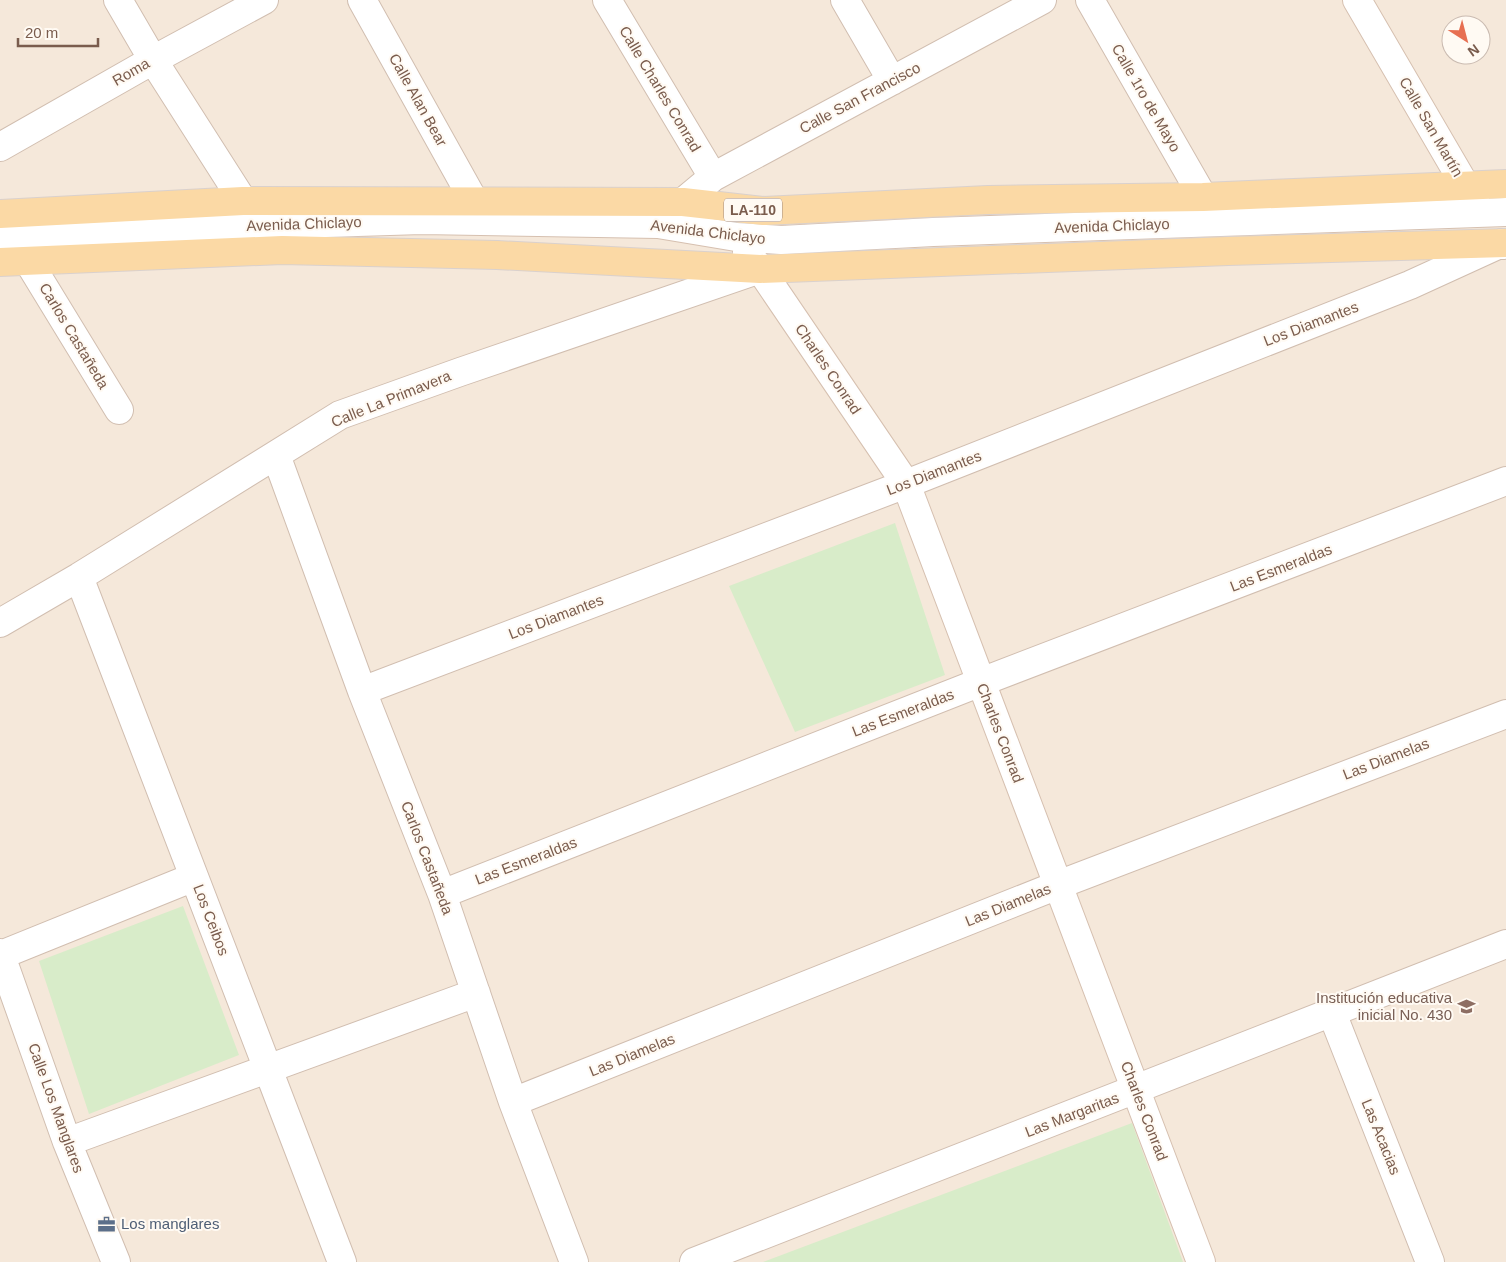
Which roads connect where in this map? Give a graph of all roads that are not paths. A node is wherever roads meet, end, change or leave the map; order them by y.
1 (118, 0) edge
2 (264, 0) edge
3 (362, 0) edge
4 (607, 0) edge
5 (845, 0) edge
6 (1042, 0) edge
7 (1090, 0) edge
8 (1357, 0) edge
9 (153, 60) junction
10 (892, 81) junction
11 (0, 147) edge
12 (713, 177) junction
13 (1506, 184) edge
14 (1466, 186) junction
15 (1203, 197) junction
16 (243, 201) junction
17 (474, 201) junction
18 (683, 202) junction
19 (1494, 213) edge
20 (0, 214) edge
21 (0, 236) edge
22 (736, 237) junction
23 (1505, 247) edge
24 (28, 261) junction
25 (0, 262) edge
26 (760, 269) junction
27 (119, 410) dead end
28 (276, 455) junction
29 (1506, 481) edge
30 (906, 484) junction
31 (79, 577) junction
32 (0, 623) edge
33 (981, 682) junction
34 (362, 691) junction
35 (1506, 714) edge
36 (194, 877) junction
37 (1058, 885) junction
38 (442, 894) junction
39 (1506, 944) edge
40 (0, 954) edge
41 (476, 993) junction
42 (1332, 1013) junction
43 (268, 1068) junction
44 (1136, 1090) junction
45 (513, 1102) junction
46 (67, 1142) junction
47 (116, 1262) edge
48 (342, 1262) edge
49 (574, 1262) edge
50 (694, 1262) edge
51 (1201, 1262) edge
52 (1430, 1262) edge

1 - 9 street
2 - 9 street, Roma
3 - 17 street, Calle Alan Bear
4 - 12 street, Calle Charles Conrad
5 - 10 street
6 - 10 street, Calle San Francisco
7 - 15 street, Calle 1ro de Mayo
8 - 14 street, Calle San Martín
9 - 11 street, Roma
9 - 16 street
10 - 12 street, Calle San Francisco
12 - 18 street, Calle San Francisco
13 - 14 main road, Avenida Chiclayo / LA-110
14 - 15 main road, Avenida Chiclayo / LA-110
14 - 19 street, Calle San Martín
15 - 18 main road, Avenida Chiclayo / LA-110
16 - 17 main road, Avenida Chiclayo / LA-110
16 - 20 main road, Avenida Chiclayo / LA-110
17 - 18 main road, Avenida Chiclayo / LA-110
19 - 22 street, Avenida Chiclayo
19 - 23 street, Calle San Martín
21 - 22 street, Avenida Chiclayo
22 - 26 street, Charles Conrad
23 - 26 main road, Avenida Chiclayo
23 - 30 street, Los Diamantes
24 - 25 main road, Avenida Chiclayo
24 - 26 main road, Avenida Chiclayo
24 - 27 street, Carlos Castañeda
26 - 28 street, Calle La Primavera
26 - 30 street, Charles Conrad
28 - 31 street, Calle La Primavera
28 - 34 street, Carlos Castañeda
29 - 33 street, Las Esmeraldas
30 - 33 street, Charles Conrad
30 - 34 street, Los Diamantes
31 - 32 street, Calle La Primavera
31 - 36 street, Los Ceibos
33 - 37 street, Charles Conrad
33 - 38 street, Las Esmeraldas
34 - 38 street, Carlos Castañeda
35 - 37 street, Las Diamelas
36 - 40 street
36 - 43 street, Los Ceibos
37 - 44 street, Charles Conrad
37 - 45 street, Las Diamelas
38 - 41 street, Carlos Castañeda
39 - 42 street, Las Margaritas
40 - 46 street, Calle Los Manglares
41 - 43 street
41 - 45 street, Carlos Castañeda
42 - 44 street, Las Margaritas
42 - 52 street, Las Acacias
43 - 46 street
43 - 48 street, Los Ceibos
44 - 50 street, Las Margaritas
44 - 51 street, Charles Conrad
45 - 49 street, Carlos Castañeda
46 - 47 street, Calle Los Manglares

